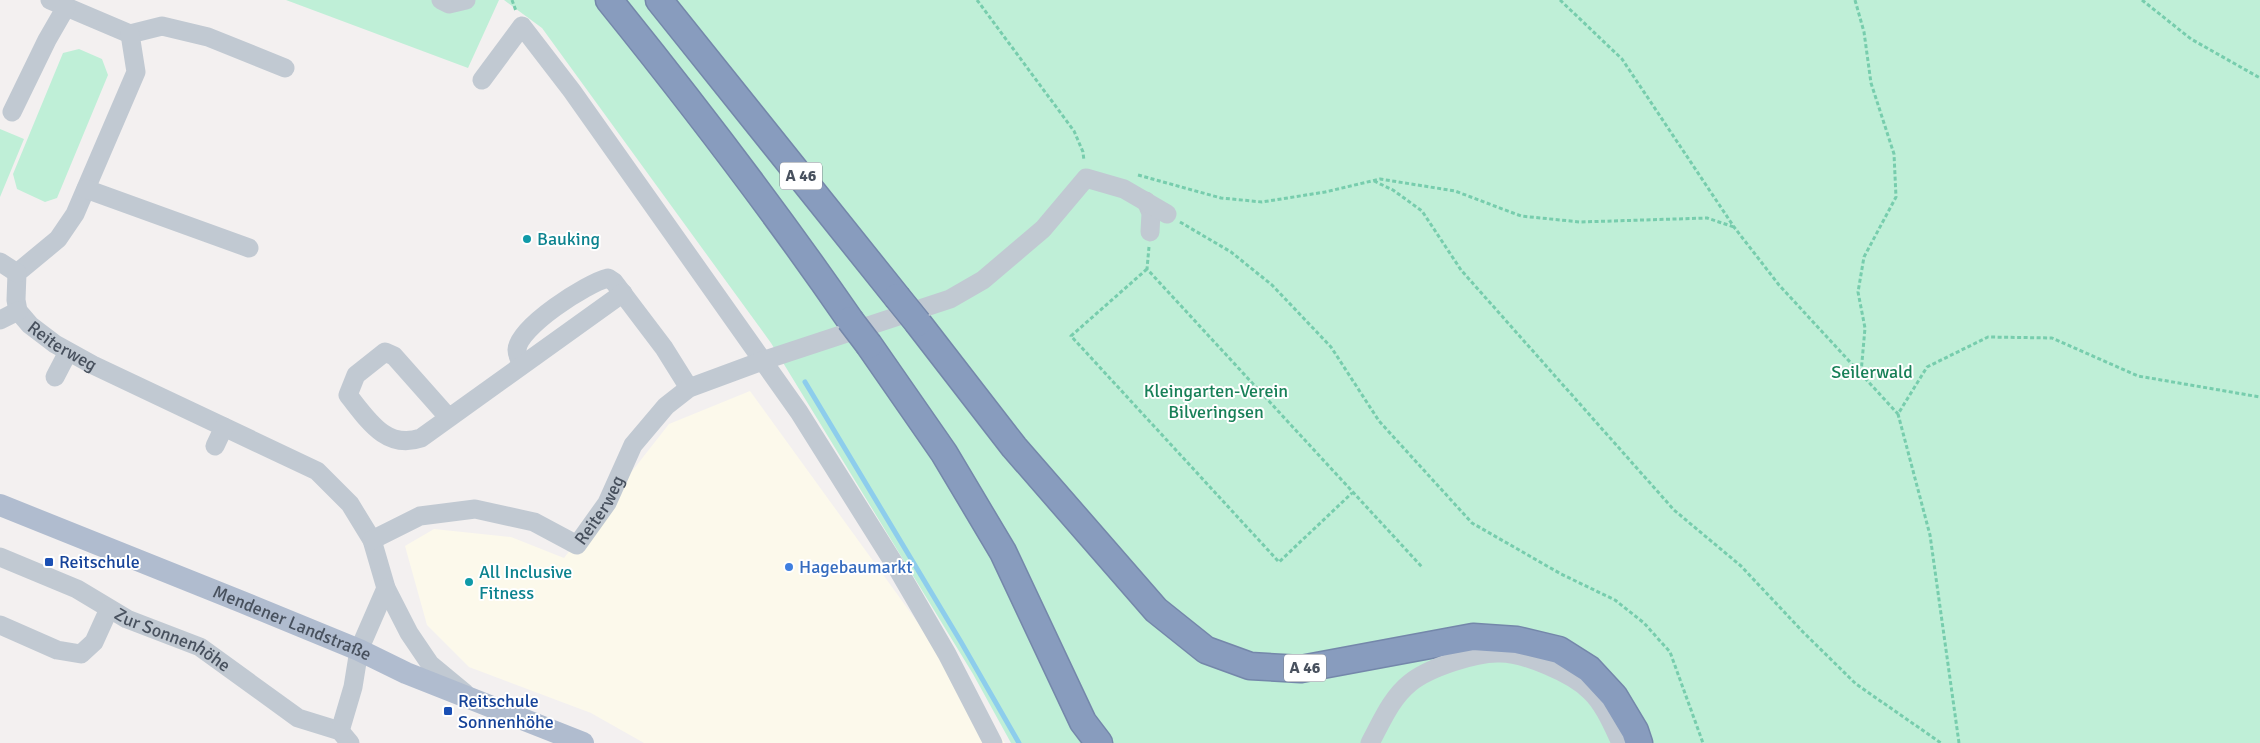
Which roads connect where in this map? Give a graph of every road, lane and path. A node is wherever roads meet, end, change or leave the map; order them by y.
1 (441, 0) edge
2 (466, 0) edge
3 (609, 0) edge
4 (659, 0) edge
5 (978, 0) edge
6 (1560, 0) edge
7 (1855, 0) edge
8 (2142, 0) edge
9 (58, 3) edge
10 (130, 34) junction
11 (285, 68) dead end
12 (2260, 78) edge
13 (482, 80) dead end
14 (12, 112) dead end
15 (1129, 172) dead end
16 (1086, 178) junction
17 (1373, 181) junction
18 (86, 189) junction
19 (1146, 201) junction
20 (1167, 214) joint
21 (1734, 227) junction
22 (1150, 232) joint
23 (249, 248) dead end
24 (0, 262) edge
25 (1147, 269) junction
26 (17, 273) junction
27 (622, 293) junction
28 (18, 311) junction
29 (0, 320) edge
30 (68, 352) junction
31 (762, 361) junction
32 (522, 365) junction
33 (1861, 374) junction
34 (55, 377) dead end
35 (689, 388) junction
36 (2260, 397) edge
37 (1898, 414) junction
38 (449, 418) junction
39 (224, 427) junction
40 (215, 446) dead end
41 (1352, 493) junction
42 (0, 505) edge
43 (372, 540) junction
44 (0, 557) edge
45 (1422, 567) dead end
46 (386, 588) junction
47 (109, 610) junction
48 (0, 626) edge
49 (359, 650) junction
50 (474, 700) junction
51 (345, 737) edge
52 (583, 743) edge
53 (993, 743) edge
54 (1099, 743) edge
55 (1370, 743) edge
56 (1622, 743) edge
57 (1639, 743) edge
58 (1703, 743) edge
59 (1941, 743) edge
60 (1959, 743) edge

1 - 2 street
3 - 54 highway, A 46, bridge
4 - 57 highway, A 46, bridge
5 - 16 path
6 - 21 path
7 - 33 path
8 - 12 path
9 - 10 street
9 - 14 street
10 - 11 street
10 - 18 street
13 - 31 street
15 - 17 path
16 - 19 street
16 - 31 street, Reiterweg
17 - 21 path
17 - 59 path
18 - 23 street
18 - 26 street
19 - 20 street
19 - 22 street
20 - 58 path
21 - 33 path
22 - 25 path
24 - 26 street
25 - 41 path
25 - 41 path
26 - 28 street, Reiterweg
27 - 32 street
27 - 32 street
27 - 35 street
28 - 29 street
28 - 30 street, Reiterweg
30 - 34 street
30 - 39 street, Reiterweg
31 - 35 street, Reiterweg
31 - 53 street
32 - 38 street
33 - 37 path
35 - 43 street, Reiterweg
36 - 37 path
37 - 60 path
38 - 38 street
39 - 40 street
39 - 43 street, Reiterweg
41 - 45 path
42 - 49 main road, Mendener Landstraße
43 - 46 street, Reiterweg
44 - 47 street, Zur Sonnenhöhe
46 - 49 street
46 - 50 street, Reiterweg
47 - 48 street
47 - 51 street, Zur Sonnenhöhe
49 - 50 main road, Mendener Landstraße
49 - 51 street, Zur Sonnenhöhe
50 - 52 main road, Mendener Landstraße
55 - 56 street

